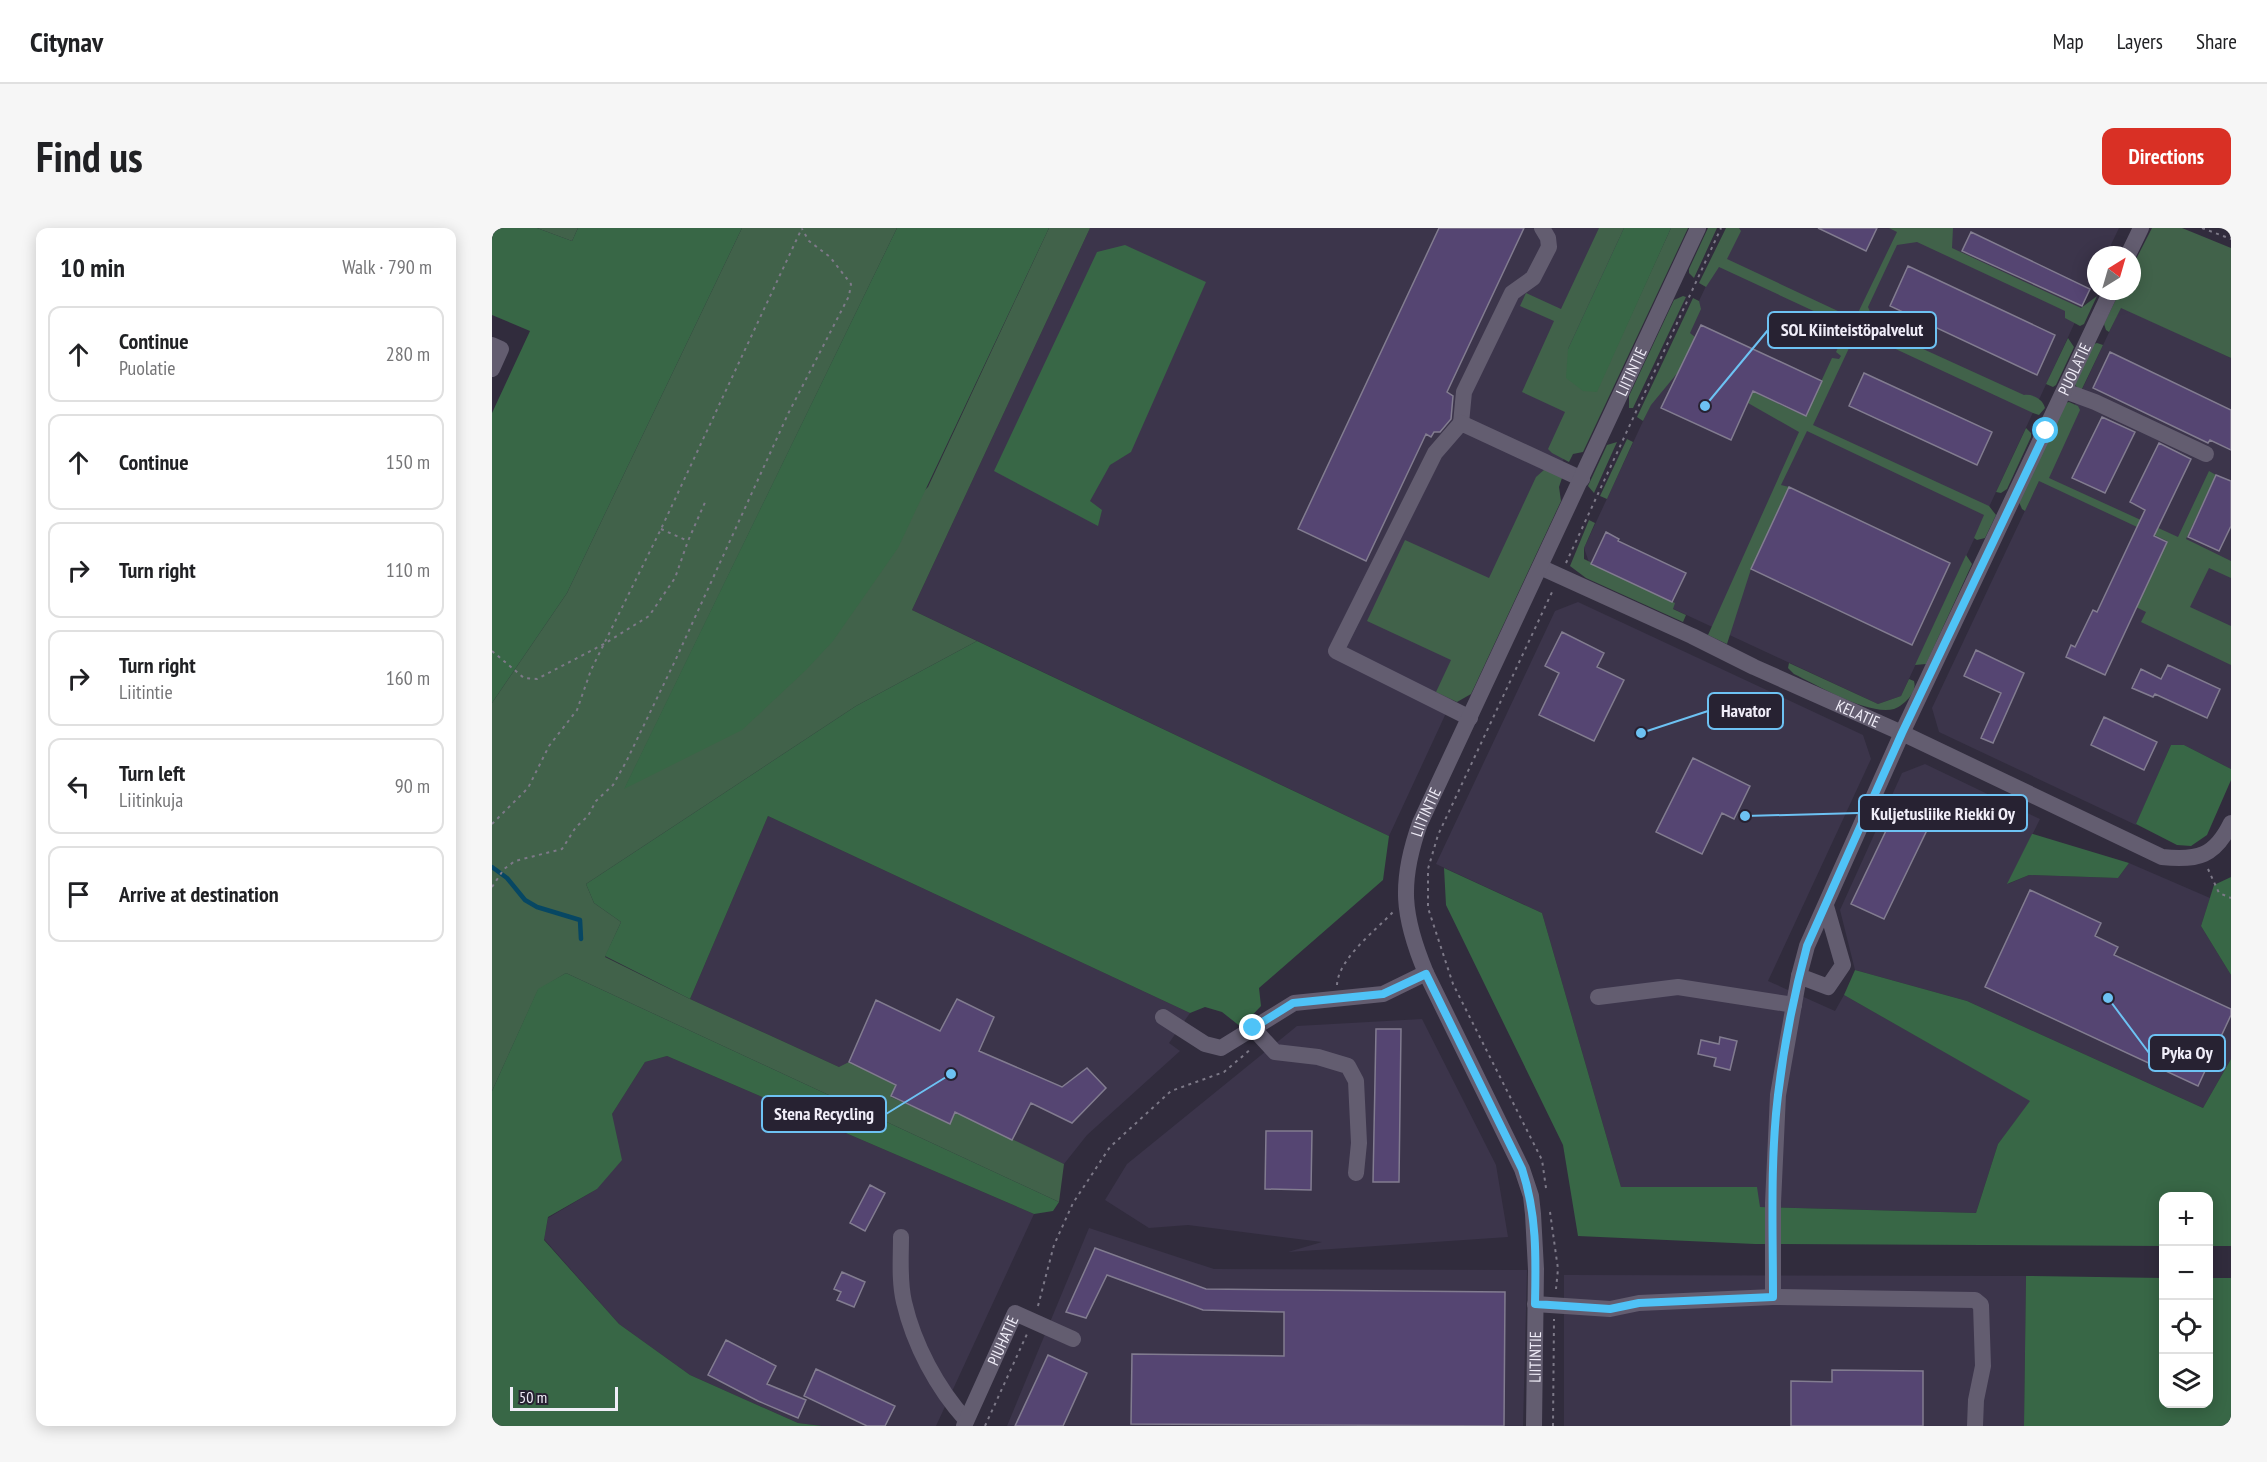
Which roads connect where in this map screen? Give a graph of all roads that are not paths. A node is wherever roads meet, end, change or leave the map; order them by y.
1 (1542, 228) edge
2 (1698, 228) edge
3 (2141, 228) edge
4 (2132, 246) edge
5 (2107, 300) edge
6 (497, 347) edge
7 (492, 369) edge
8 (2065, 391) junction
9 (1461, 423) junction
10 (2206, 454) dead end
11 (1582, 479) junction
12 (1540, 567) junction
13 (1470, 718) junction
14 (1902, 733) junction
15 (2231, 823) edge
16 (1826, 906) junction
17 (1426, 974) junction
18 (1799, 976) junction
19 (1598, 997) dead end
20 (1794, 1005) junction
21 (1163, 1017) dead end
22 (1258, 1034) junction
23 (1356, 1173) dead end
24 (901, 1237) dead end
25 (1773, 1297) junction
26 (1535, 1304) junction
27 (1073, 1339) dead end
28 (965, 1423) edge
29 (1534, 1426) edge
30 (1975, 1426) edge

1 - 9 street
2 - 11 street, LIITINTIE
3 - 4 street
5 - 8 street, PUOLATIE
6 - 7 street
8 - 10 street
8 - 14 street, PUOLATIE
9 - 11 street
9 - 13 street
11 - 12 street, LIITINTIE
12 - 13 street, LIITINTIE
12 - 14 street, KELATIE
13 - 17 street, LIITINTIE
14 - 15 street, KELATIE
14 - 16 street, PUOLATIE
16 - 18 street, PUOLATIE
16 - 18 street
17 - 22 street
17 - 26 street, LIITINTIE
18 - 20 street, PUOLATIE
19 - 20 street
20 - 25 street, PUOLATIE
21 - 22 street
22 - 23 street
24 - 28 street
25 - 26 street
25 - 30 street
26 - 29 street, LIITINTIE
27 - 28 street, PIUHATIE

